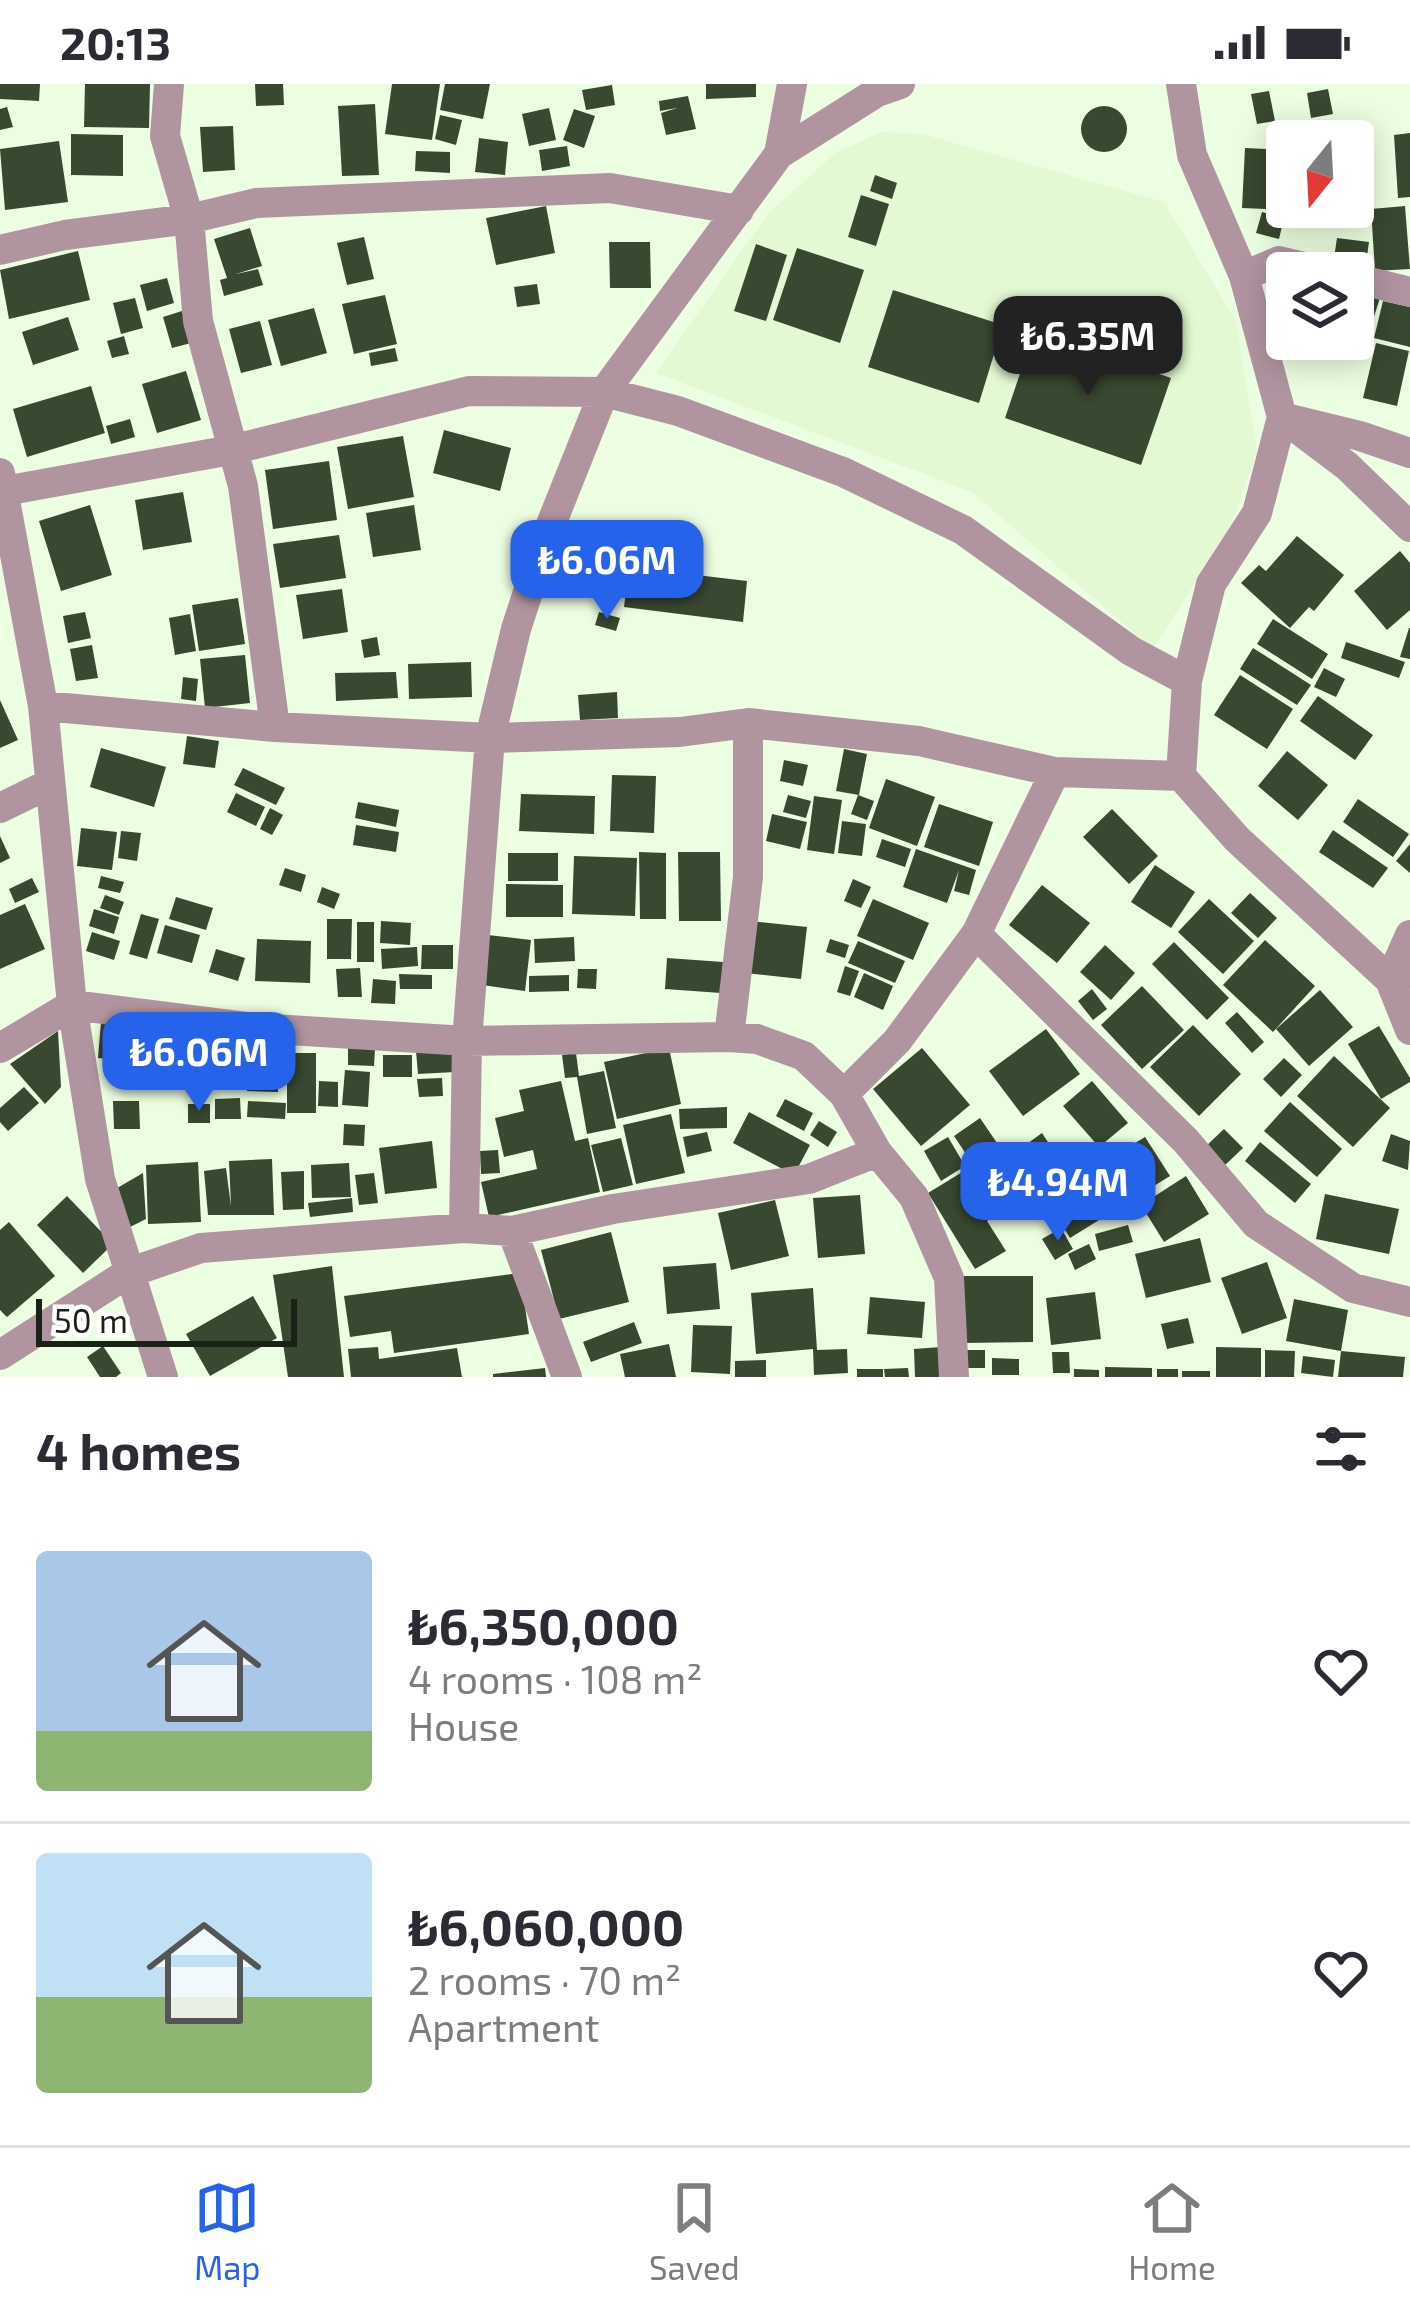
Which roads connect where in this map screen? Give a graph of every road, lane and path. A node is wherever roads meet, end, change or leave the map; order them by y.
1 (169, 84) edge
2 (792, 84) edge
3 (900, 84) edge
4 (1181, 84) edge
5 (778, 154) junction
6 (740, 210) junction
7 (189, 219) junction
8 (0, 250) edge
9 (1266, 267) edge
10 (1244, 276) junction
11 (1374, 283) edge
12 (1410, 292) edge
13 (604, 392) junction
14 (1282, 417) junction
15 (231, 449) junction
16 (1410, 453) edge
17 (2, 482) edge
18 (1410, 527) edge
19 (8, 557) edge
20 (1186, 680) junction
21 (43, 706) junction
22 (748, 723) junction
23 (275, 727) junction
24 (490, 738) junction
25 (1055, 772) junction
26 (1181, 776) junction
27 (49, 784) junction
28 (0, 808) edge
29 (976, 934) junction
30 (1410, 935) edge
31 (1400, 977) edge
32 (72, 1006) junction
33 (1410, 1030) edge
34 (729, 1037) junction
35 (467, 1040) junction
36 (0, 1048) edge
37 (844, 1094) junction
38 (877, 1152) junction
39 (464, 1228) junction
40 (512, 1231) junction
41 (128, 1273) junction
42 (1410, 1302) edge
43 (0, 1354) edge
44 (163, 1377) edge
45 (567, 1377) edge
46 (954, 1377) edge

1 - 7 street
2 - 5 street
3 - 5 street
4 - 10 street
5 - 6 street
6 - 7 street
6 - 13 street
7 - 8 street
7 - 15 street
9 - 10 street
10 - 14 street
11 - 12 street
13 - 15 street
13 - 20 street
13 - 24 street
14 - 16 street
14 - 18 street
14 - 20 street
15 - 17 street
15 - 23 street
17 - 19 street
19 - 21 street
20 - 26 street
21 - 23 street
21 - 27 street
22 - 24 street
22 - 25 street
22 - 34 street
23 - 24 street
24 - 35 street
25 - 26 street
25 - 29 street
26 - 31 street
27 - 28 street
27 - 32 street
29 - 37 street
29 - 42 street
30 - 31 street
31 - 33 street
32 - 35 street
32 - 36 street
32 - 41 street
34 - 35 street
34 - 37 street
35 - 39 street
37 - 38 street
38 - 40 street
38 - 46 street
39 - 40 street
39 - 41 street
40 - 45 street
41 - 43 street
41 - 44 street

